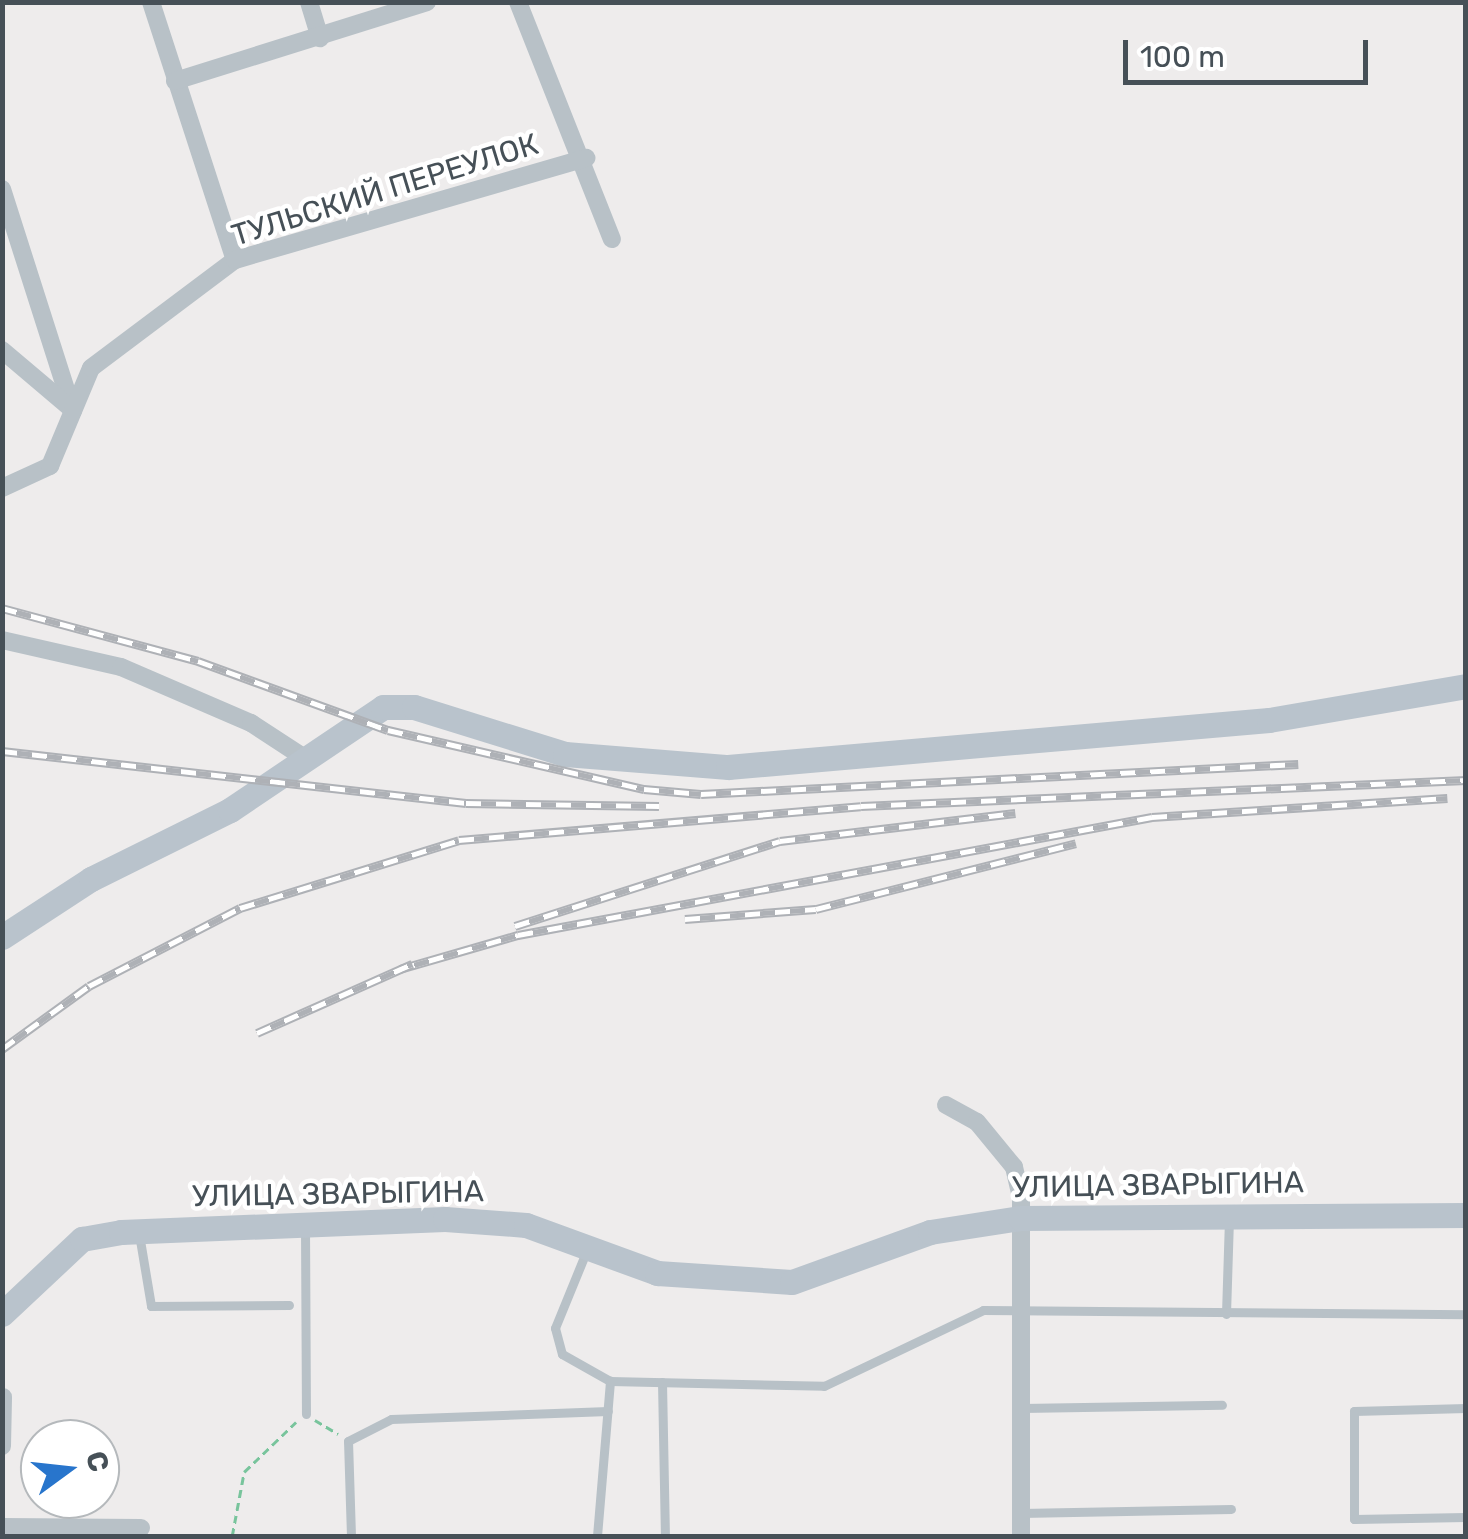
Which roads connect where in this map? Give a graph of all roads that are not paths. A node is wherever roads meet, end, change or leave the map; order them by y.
1 (151, 2) edge
2 (309, 2) edge
3 (426, 2) edge
4 (518, 2) edge
5 (320, 38) junction
6 (175, 81) junction
7 (586, 158) junction
8 (2, 188) edge
9 (612, 239) dead end
10 (235, 260) junction
11 (2, 350) edge
12 (73, 411) junction
13 (2, 488) edge
14 (2, 640) edge
15 (1466, 686) edge
16 (306, 759) junction
17 (2, 937) edge
18 (946, 1105) dead end
19 (1229, 1214) junction
20 (1466, 1215) edge
21 (1020, 1218) junction
22 (305, 1225) junction
23 (138, 1231) junction
24 (588, 1250) junction
25 (289, 1305) dead end
26 (1020, 1311) junction
27 (2, 1314) edge
28 (1226, 1314) junction
29 (1466, 1314) edge
30 (610, 1381) junction
31 (662, 1382) junction
32 (3, 1397) edge
33 (1222, 1405) dead end
34 (1020, 1408) junction
35 (1466, 1408) edge
36 (608, 1411) junction
37 (306, 1414) road end
38 (2, 1446) edge
39 (1231, 1509) dead end
40 (1021, 1513) junction
41 (1466, 1517) edge
42 (2, 1526) edge
43 (142, 1528) dead end
44 (665, 1534) dead end
45 (351, 1536) edge
46 (596, 1536) edge
47 (1022, 1536) edge

1 - 6 street
2 - 5 street
3 - 5 street
4 - 7 street
5 - 6 street
6 - 10 street
7 - 9 street
7 - 10 street, ТУЛЬСКИЙ ПЕРЕУЛОК
8 - 12 street
10 - 12 street, ТУЛЬСКИЙ ПЕРЕУЛОК
11 - 12 street
12 - 13 street, ТУЛЬСКИЙ ПЕРЕУЛОК
14 - 16 street
15 - 16 street
16 - 17 street
18 - 21 street
19 - 20 street, УЛИЦА ЗВАРЫГИНА
19 - 21 street, УЛИЦА ЗВАРЫГИНА
19 - 28 lane
21 - 24 street, УЛИЦА ЗВАРЫГИНА
21 - 26 street
22 - 23 street, УЛИЦА ЗВАРЫГИНА
22 - 24 street, УЛИЦА ЗВАРЫГИНА
22 - 37 lane
23 - 25 lane
23 - 27 street, УЛИЦА ЗВАРЫГИНА
24 - 30 lane
26 - 28 lane
26 - 31 lane
26 - 34 street
28 - 29 lane
30 - 31 lane
30 - 36 lane
31 - 44 lane
32 - 38 street
33 - 34 lane
34 - 40 street
35 - 41 lane
36 - 45 lane
36 - 46 lane
39 - 40 lane
40 - 47 street
42 - 43 street

